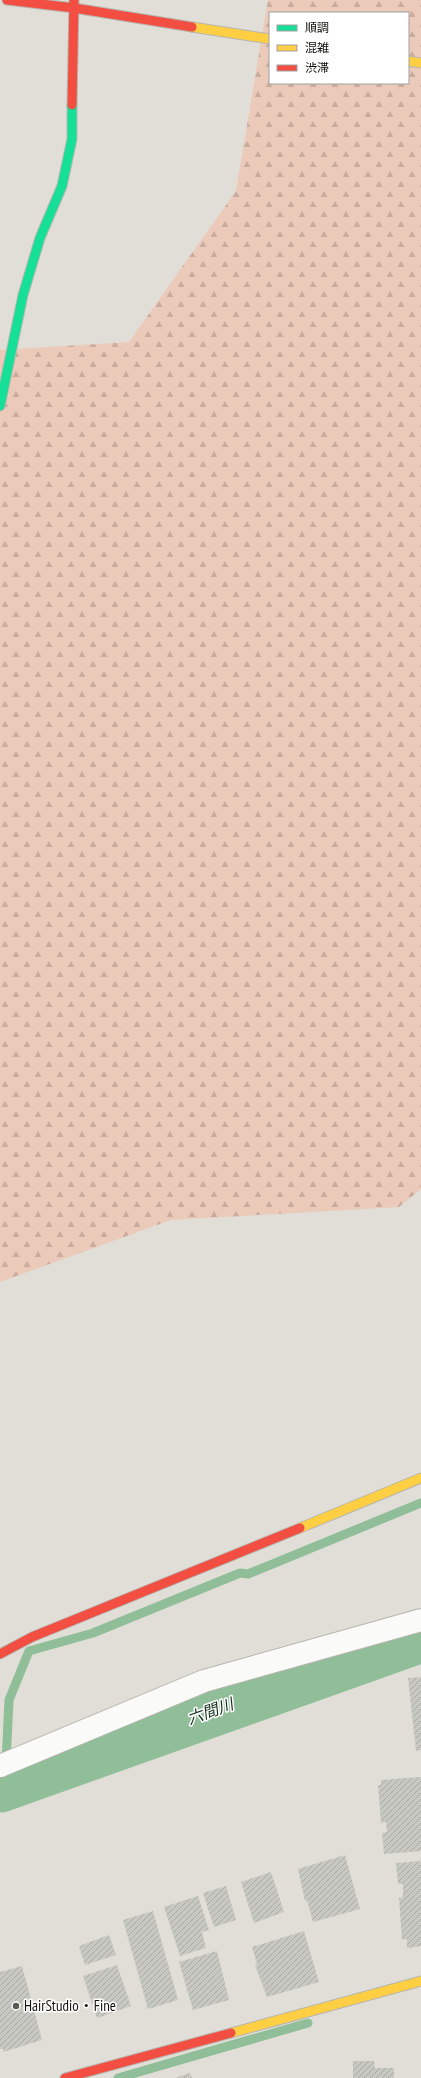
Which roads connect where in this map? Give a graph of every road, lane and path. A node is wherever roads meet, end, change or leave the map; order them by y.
1 (7, 0) edge
2 (74, 4) edge
3 (269, 39) edge
4 (409, 61) edge
5 (421, 63) edge
6 (0, 406) edge
7 (421, 1478) edge
8 (421, 1620) edge
9 (0, 1654) edge
10 (9, 1762) edge
11 (421, 1981) edge
12 (65, 2078) edge

1 - 2 street
2 - 3 street
2 - 6 street
4 - 5 street
7 - 9 street
8 - 10 street
11 - 12 street

